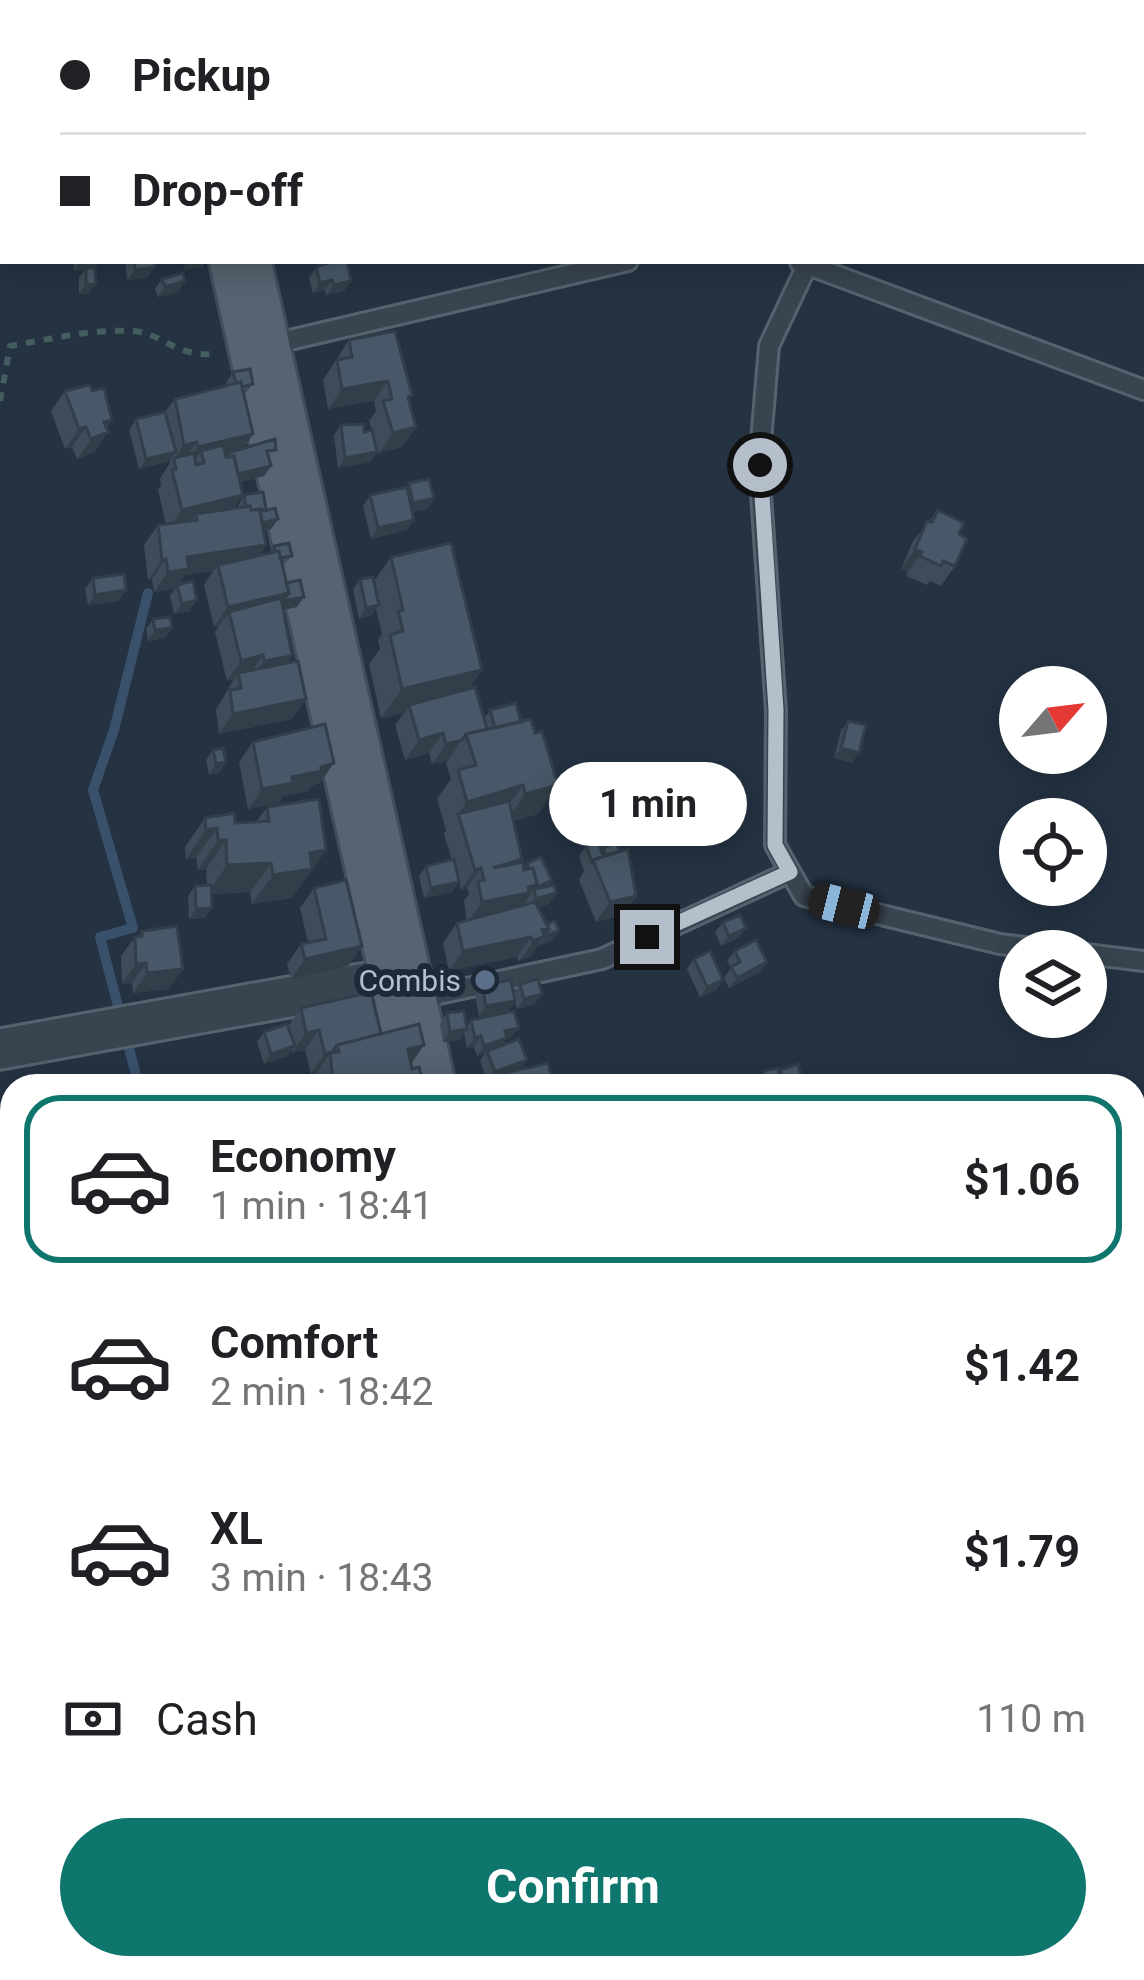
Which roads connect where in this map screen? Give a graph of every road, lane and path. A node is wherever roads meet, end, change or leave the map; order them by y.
1 (241, 264) edge
2 (615, 264) edge
3 (803, 264) edge
4 (809, 264) edge
5 (260, 347) junction
6 (1144, 390) edge
7 (0, 401) edge
8 (790, 872) junction
9 (999, 944) edge
10 (1107, 958) edge
11 (1144, 962) edge
12 (402, 989) junction
13 (0, 1049) edge
14 (422, 1074) edge

1 - 5 main road
2 - 5 lane
3 - 8 lane
4 - 6 lane
5 - 7 path
5 - 12 main road
8 - 9 lane
8 - 12 lane
10 - 11 lane
12 - 13 street
12 - 14 main road

